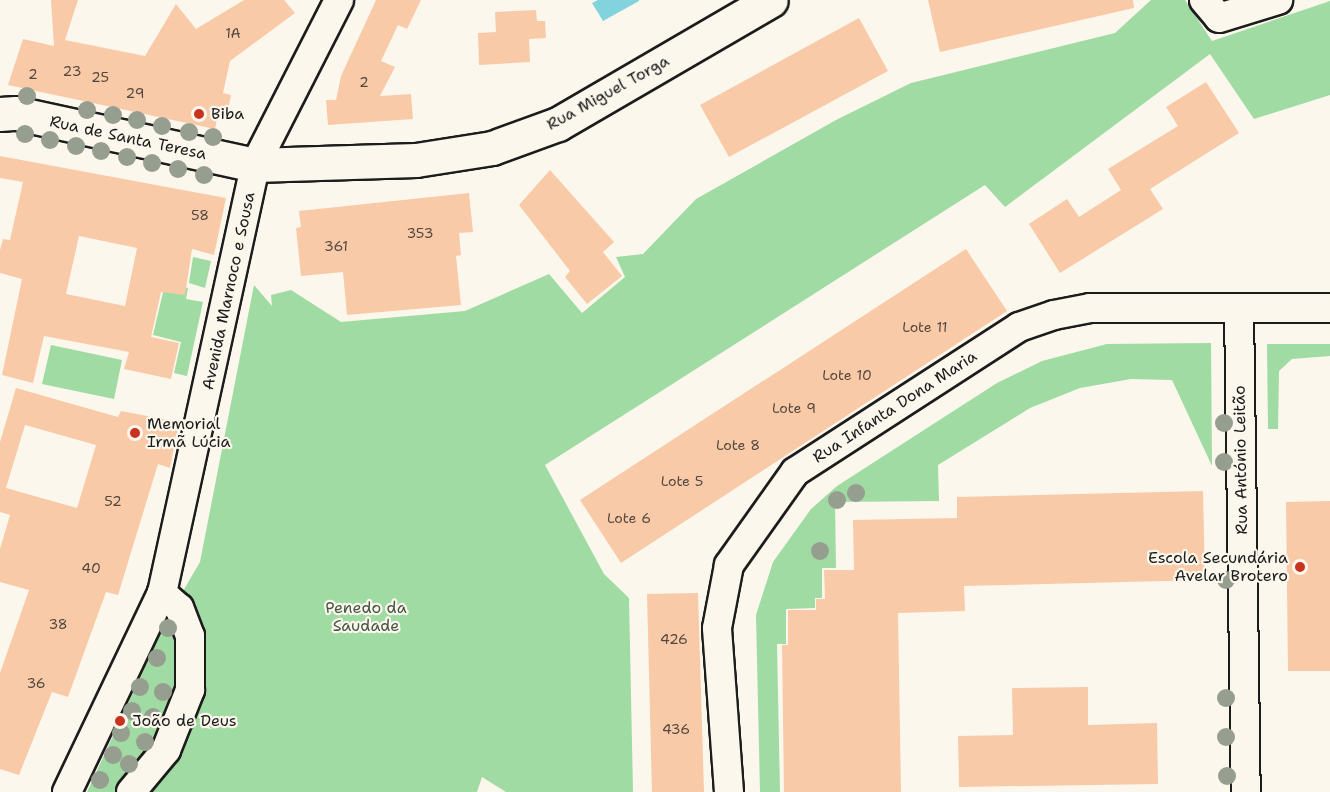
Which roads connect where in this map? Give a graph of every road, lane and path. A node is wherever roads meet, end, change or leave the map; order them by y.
1 (339, 0) edge
2 (771, 0) edge
3 (1204, 0) edge
4 (1278, 0) edge
5 (0, 114) edge
6 (255, 165) junction
7 (1239, 308) junction
8 (1330, 308) edge
9 (162, 593) junction
10 (67, 792) edge
11 (131, 792) edge
12 (729, 792) edge
13 (1246, 792) edge

1 - 6 street, Avenida Marnoco e Sousa
2 - 6 main road, Rua Miguel Torga
3 - 4 street
5 - 6 main road, Rua de Santa Teresa
6 - 9 street, Avenida Marnoco e Sousa
7 - 8 street, Rua Infanta Dona Maria
7 - 12 street, Rua Infanta Dona Maria
7 - 13 street, Rua António Leitão
9 - 10 street, Avenida Marnoco e Sousa
9 - 11 street

